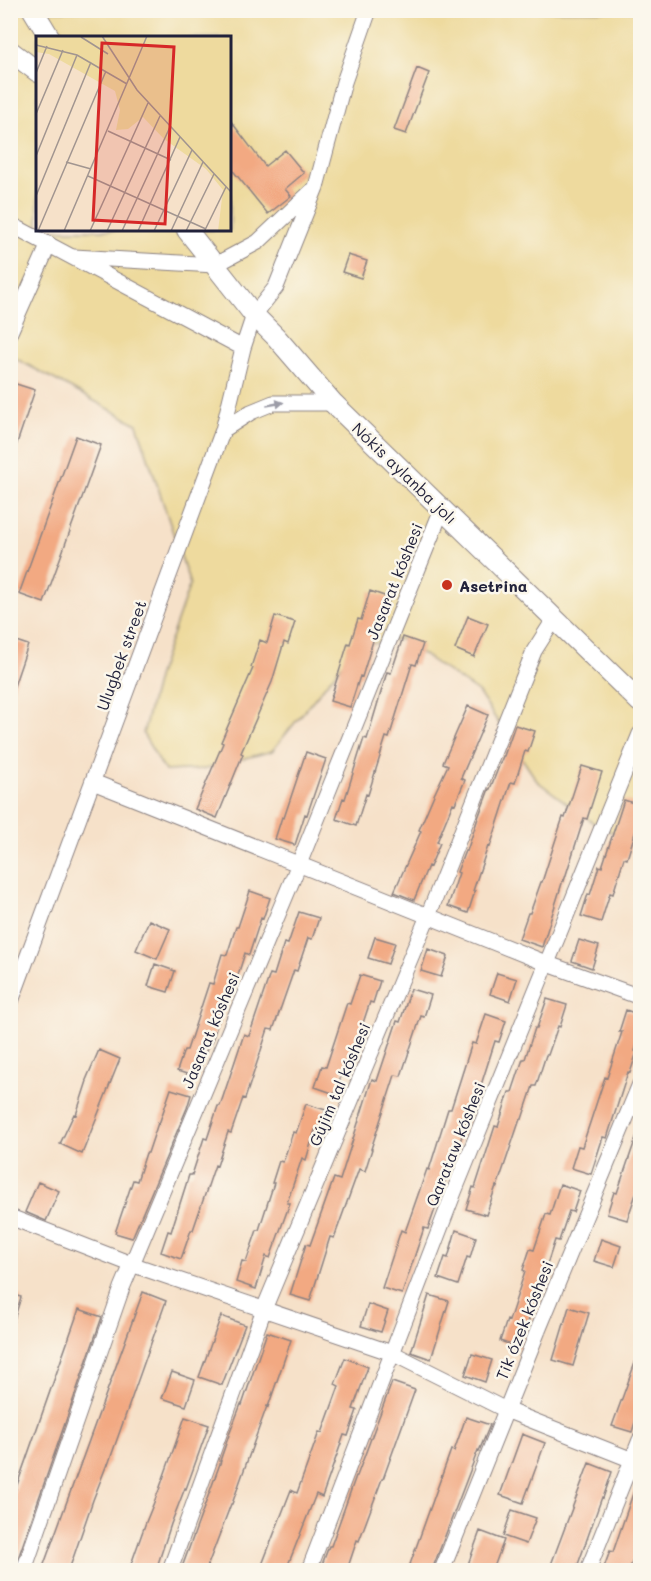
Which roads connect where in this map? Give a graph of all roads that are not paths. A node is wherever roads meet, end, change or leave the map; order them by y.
1 (33, 10) edge
2 (369, 10) edge
3 (49, 36) edge
4 (10, 51) edge
5 (36, 70) edge
6 (316, 187) junction
7 (10, 224) edge
8 (188, 231) edge
9 (49, 244) junction
10 (74, 257) junction
11 (215, 265) junction
12 (254, 315) junction
13 (10, 332) edge
14 (243, 348) junction
15 (333, 403) junction
16 (223, 430) junction
17 (442, 509) junction
18 (555, 618) junction
19 (640, 702) edge
20 (640, 734) edge
21 (93, 782) junction
22 (298, 864) junction
23 (429, 916) junction
24 (548, 964) junction
25 (640, 997) edge
26 (10, 1004) edge
27 (640, 1084) edge
28 (10, 1217) edge
29 (131, 1264) junction
30 (264, 1309) junction
31 (392, 1353) junction
32 (506, 1410) junction
33 (640, 1440) edge
34 (637, 1461) edge
35 (24, 1570) edge
36 (170, 1570) edge
37 (309, 1570) edge
38 (442, 1570) edge
39 (588, 1570) edge

1 - 3 main road
2 - 6 street, Ulugbek street
4 - 5 main road
6 - 11 street
6 - 12 street, Ulugbek street
7 - 9 street
8 - 11 main road, Nókis aylanba jolı
9 - 10 street
9 - 13 street
10 - 11 street
10 - 14 street
11 - 12 main road, Nókis aylanba jolı
12 - 14 street, Ulugbek street
12 - 15 main road, Nókis aylanba jolı
14 - 16 street, Ulugbek street
16 -> 15 street
15 - 17 main road, Nókis aylanba jolı
16 - 21 street, Ulugbek street
17 - 18 main road, Nókis aylanba jolı
17 - 22 street, Jasarat kóshesi
18 - 19 main road, Nókis aylanba jolı
18 - 23 street, Gújim tal kóshesi
20 - 24 street, Qarataw kóshesi
21 - 22 street
21 - 26 street, Ulugbek street
22 - 23 street
22 - 29 street, Jasarat kóshesi
23 - 24 street
23 - 30 street, Gújim tal kóshesi
24 - 25 street
24 - 31 street, Qarataw kóshesi
27 - 32 street, Tik ózek kóshesi
28 - 29 street
29 - 30 street
29 - 35 street, Jasarat kóshesi
30 - 31 street
30 - 36 street, Gújim tal kóshesi
31 - 32 street
31 - 37 street, Qarataw kóshesi
32 - 34 street
32 - 38 street, Tik ózek kóshesi
33 - 34 street
34 - 39 street

